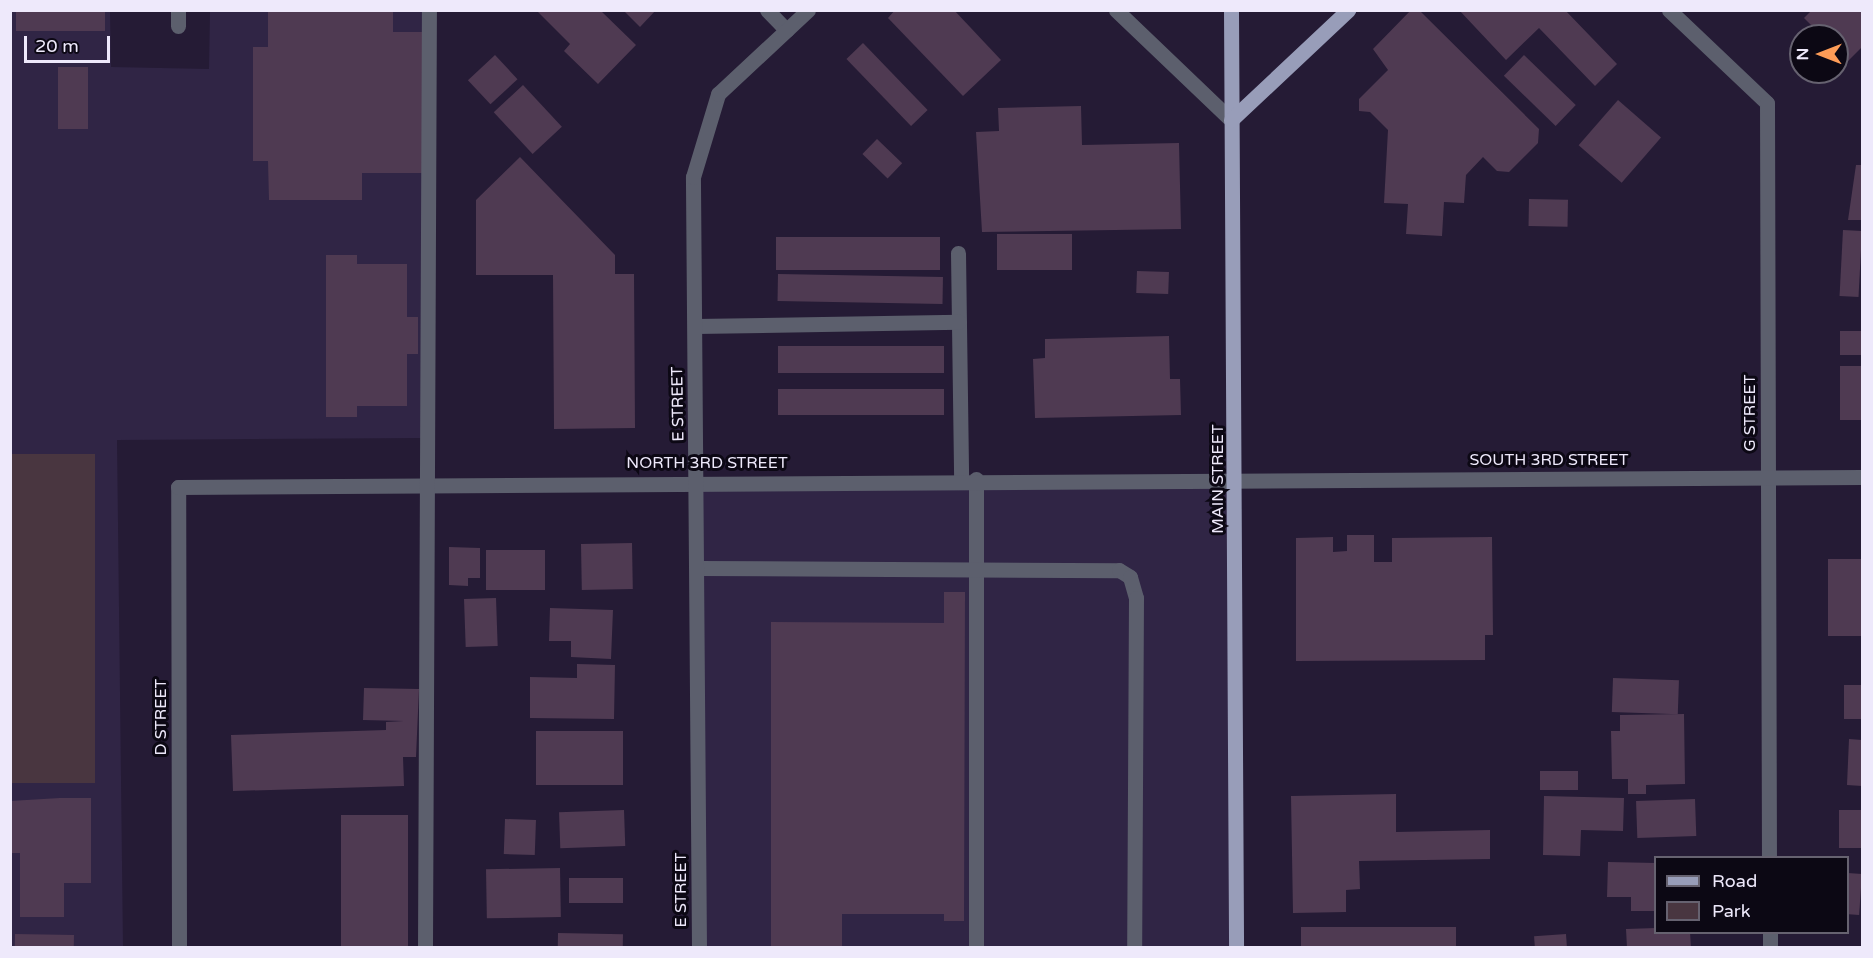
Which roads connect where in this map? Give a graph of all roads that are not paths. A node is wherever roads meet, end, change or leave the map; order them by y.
1 (429, 10) edge
2 (767, 10) edge
3 (808, 10) edge
4 (1116, 10) edge
5 (1232, 10) edge
6 (1348, 10) edge
7 (1669, 10) edge
8 (786, 30) junction
9 (1231, 120) junction
10 (958, 253) dead end
11 (959, 322) junction
12 (695, 326) junction
13 (1768, 476) junction
14 (1863, 477) edge
15 (968, 479) junction
16 (698, 480) junction
17 (1236, 480) junction
18 (429, 484) junction
19 (178, 487) joint
20 (698, 568) junction
21 (976, 568) junction
22 (1769, 856) edge
23 (179, 948) edge
24 (425, 948) edge
25 (699, 948) edge
26 (976, 948) edge
27 (1134, 948) edge
28 (1236, 948) edge

1 - 18 street
2 - 8 street
3 - 8 street, E STREET
4 - 9 street
5 - 9 main road, MAIN STREET
6 - 9 main road
7 - 13 street, G STREET
8 - 12 street, E STREET
9 - 17 main road, MAIN STREET
10 - 11 street
11 - 12 street
11 - 15 street
12 - 16 street, E STREET
13 - 14 street, SOUTH 3RD STREET
13 - 17 street, SOUTH 3RD STREET
13 - 22 street, G STREET
15 - 16 street, NORTH 3RD STREET
15 - 17 street, NORTH 3RD STREET
15 - 21 street
16 - 18 street, NORTH 3RD STREET
16 - 20 street, E STREET
17 - 28 main road, MAIN STREET
18 - 19 street, NORTH 3RD STREET
18 - 24 street
19 - 23 street, D STREET
20 - 21 street
20 - 25 street, E STREET
21 - 26 street
21 - 27 street

